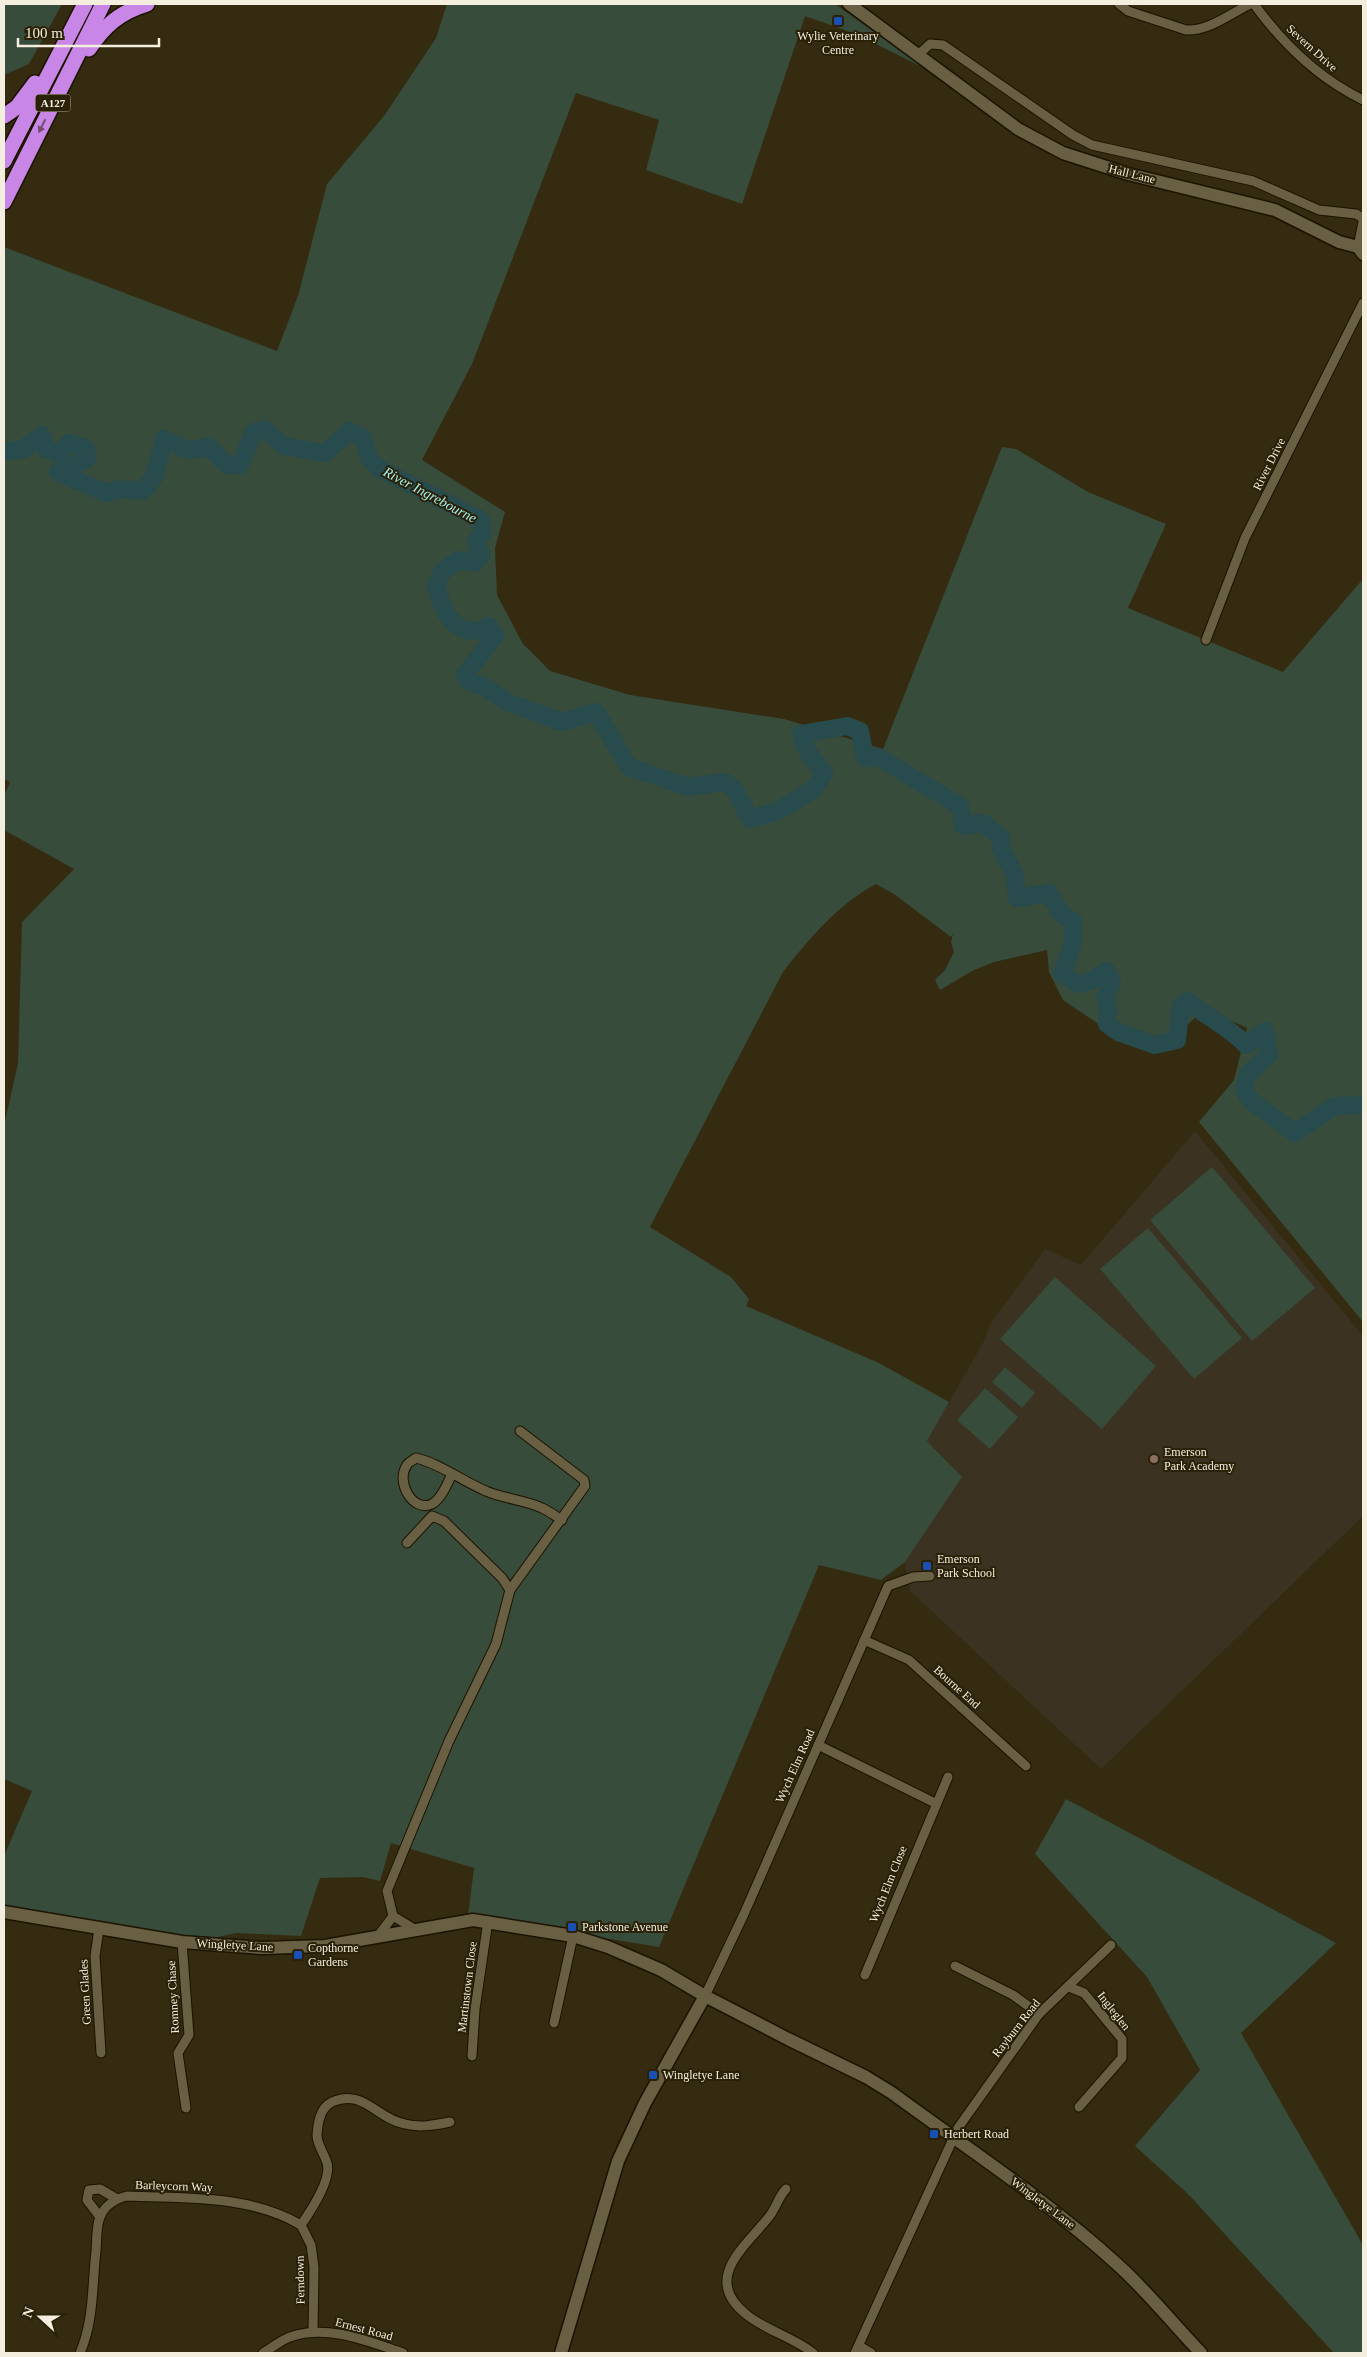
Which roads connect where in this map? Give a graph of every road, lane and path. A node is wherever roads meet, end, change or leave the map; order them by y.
1 (84, 4) edge
2 (103, 4) edge
3 (147, 4) edge
4 (849, 4) edge
5 (1119, 4) edge
6 (1250, 4) edge
7 (1254, 4) edge
8 (918, 55) junction
9 (58, 94) junction
10 (1363, 100) edge
11 (4, 116) edge
12 (4, 161) edge
13 (4, 202) edge
14 (1363, 220) edge
15 (1361, 248) edge
16 (1363, 303) edge
17 (1206, 640) dead end
18 (520, 1431) dead end
19 (452, 1474) junction
20 (562, 1520) junction
21 (407, 1543) dead end
22 (930, 1576) dead end
23 (510, 1590) junction
24 (864, 1640) junction
25 (818, 1745) junction
26 (1026, 1766) dead end
27 (948, 1777) dead end
28 (935, 1803) junction
29 (4, 1912) edge
30 (393, 1916) junction
31 (488, 1921) junction
32 (99, 1929) junction
33 (416, 1930) junction
34 (378, 1936) junction
35 (573, 1936) junction
36 (182, 1942) junction
37 (1110, 1945) dead end
38 (955, 1966) dead end
39 (865, 1974) dead end
40 (1068, 1987) junction
41 (705, 1996) junction
42 (1039, 2014) junction
43 (554, 2023) dead end
44 (101, 2054) dead end
45 (472, 2056) dead end
46 (1079, 2107) dead end
47 (186, 2108) dead end
48 (450, 2122) dead end
49 (955, 2139) junction
50 (786, 2189) dead end
51 (118, 2199) junction
52 (100, 2217) junction
53 (300, 2225) junction
54 (313, 2332) junction
55 (857, 2349) edge
56 (80, 2353) edge
57 (263, 2353) edge
58 (403, 2353) edge
59 (561, 2353) edge
60 (813, 2353) edge
61 (871, 2353) edge
62 (1201, 2353) edge

1 - 11 highway
1 - 12 highway, A127
2 - 9 highway, A127
3 - 9 highway, A127
4 - 8 street, Hall Lane
5 - 6 street
7 - 10 street, Severn Drive
8 - 14 street, Hall Lane
8 - 15 street, Hall Lane
9 -> 13 highway, A127
14 - 15 street
16 - 17 street, River Drive
18 - 20 street
19 - 19 street
19 - 20 street
20 - 23 street
21 - 23 street
22 - 24 street, Wych Elm Road
23 - 30 street
24 - 25 street, Wych Elm Road
24 - 26 street, Bourne End
25 - 28 street
25 - 41 street, Wych Elm Road
27 - 28 street, Wych Elm Close
28 - 39 street, Wych Elm Close
29 - 32 street, Wingletye Lane
30 - 33 street
30 - 34 street
31 - 33 street, Wingletye Lane
31 - 35 street, Wingletye Lane
31 - 45 street, Martinstown Close
32 - 36 street, Wingletye Lane
32 - 44 street, Green Glades
33 - 34 street, Wingletye Lane
34 - 36 street, Wingletye Lane
35 - 41 street, Wingletye Lane
35 - 43 street
36 - 47 street, Romney Chase
37 - 40 street, Rayburn Road
38 - 42 street
40 - 42 street, Rayburn Road
40 - 46 street, Ingleglen
41 - 49 street, Wingletye Lane
41 - 59 street
42 - 49 street, Rayburn Road
48 - 53 street
49 - 55 street
49 - 62 street, Wingletye Lane
50 - 60 street
51 - 52 street, Barleycorn Way
51 - 52 street
51 - 53 street, Barleycorn Way
52 - 56 street
53 - 54 street, Ferndown
54 - 57 street, Ernest Road
54 - 58 street, Ernest Road
55 - 61 street

